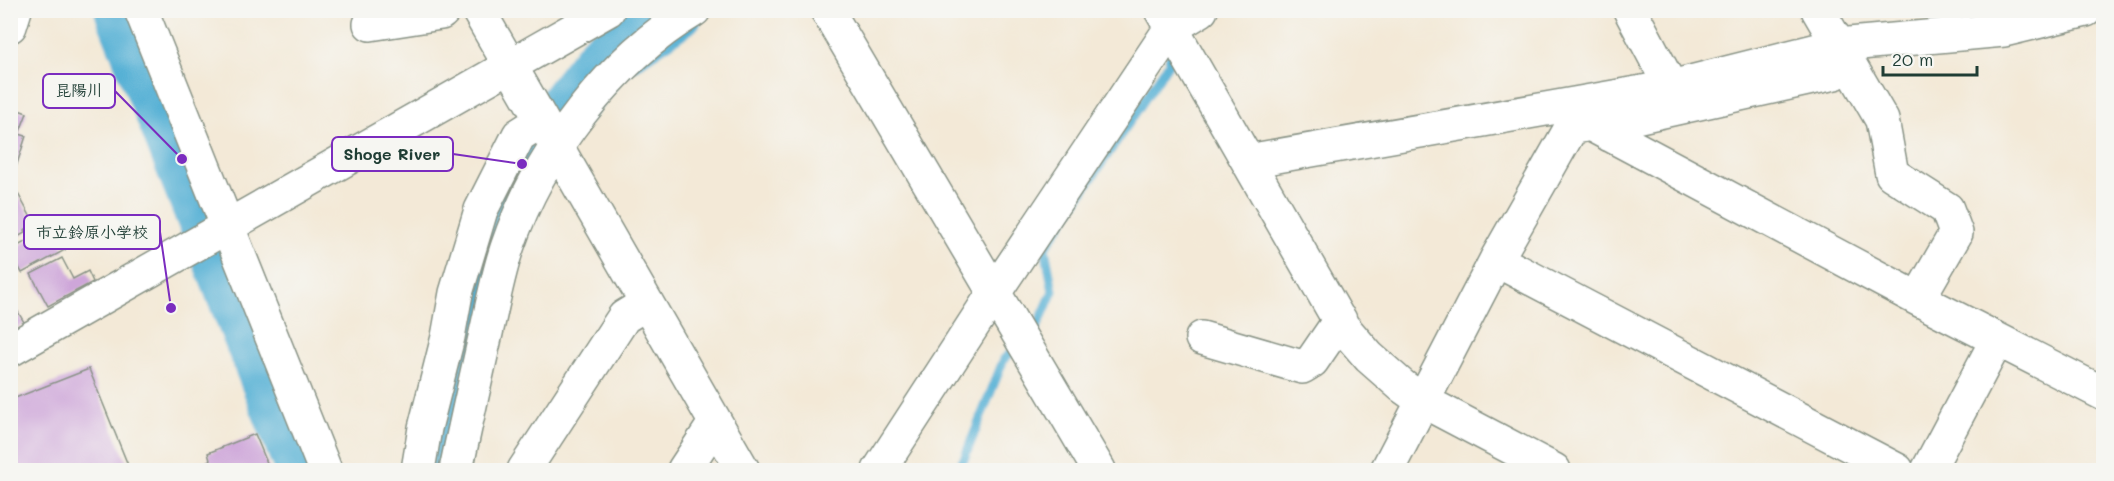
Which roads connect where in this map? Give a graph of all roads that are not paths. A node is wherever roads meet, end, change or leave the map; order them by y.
1 (15, 10) edge
2 (141, 10) edge
3 (444, 10) edge
4 (478, 10) edge
5 (608, 10) edge
6 (694, 10) edge
7 (827, 10) edge
8 (1202, 10) edge
9 (1630, 10) edge
10 (1818, 10) edge
11 (2086, 10) edge
12 (1166, 19) edge
13 (370, 24) dead end
14 (10, 26) edge
15 (1843, 53) junction
16 (509, 65) junction
17 (1671, 87) junction
18 (549, 134) junction
19 (1610, 135) junction
20 (1248, 161) junction
21 (216, 232) junction
22 (1496, 260) junction
23 (994, 293) junction
24 (1918, 299) junction
25 (646, 303) junction
26 (1340, 320) junction
27 (1202, 338) dead end
28 (1997, 340) junction
29 (10, 350) edge
30 (2103, 394) edge
31 (1423, 401) junction
32 (715, 423) junction
33 (1096, 469) edge
34 (325, 471) edge
35 (418, 471) edge
36 (456, 471) edge
37 (524, 471) edge
38 (684, 471) edge
39 (743, 471) edge
40 (879, 471) edge
41 (1387, 471) edge
42 (1554, 471) edge
43 (1897, 471) edge
44 (1928, 471) edge

1 - 14 street
2 - 21 street
3 - 13 street
4 - 16 street
5 - 16 street
6 - 18 street
7 - 23 street
8 - 12 street
9 - 17 street
10 - 15 street
11 - 15 street
12 - 20 street
12 - 23 street
15 - 17 street
15 - 19 street
15 - 24 street
16 - 18 street
16 - 21 street
17 - 20 street
18 - 25 street
18 - 35 street
18 - 36 street
19 - 22 street
19 - 24 street
20 - 26 street
21 - 29 street
21 - 34 street
22 - 31 street
22 - 43 street
23 - 33 street
23 - 40 street
24 - 28 street
25 - 32 street
25 - 37 street
26 - 27 street
26 - 31 street
28 - 30 street
28 - 44 street
31 - 41 street
31 - 42 street
32 - 38 street
32 - 39 street

